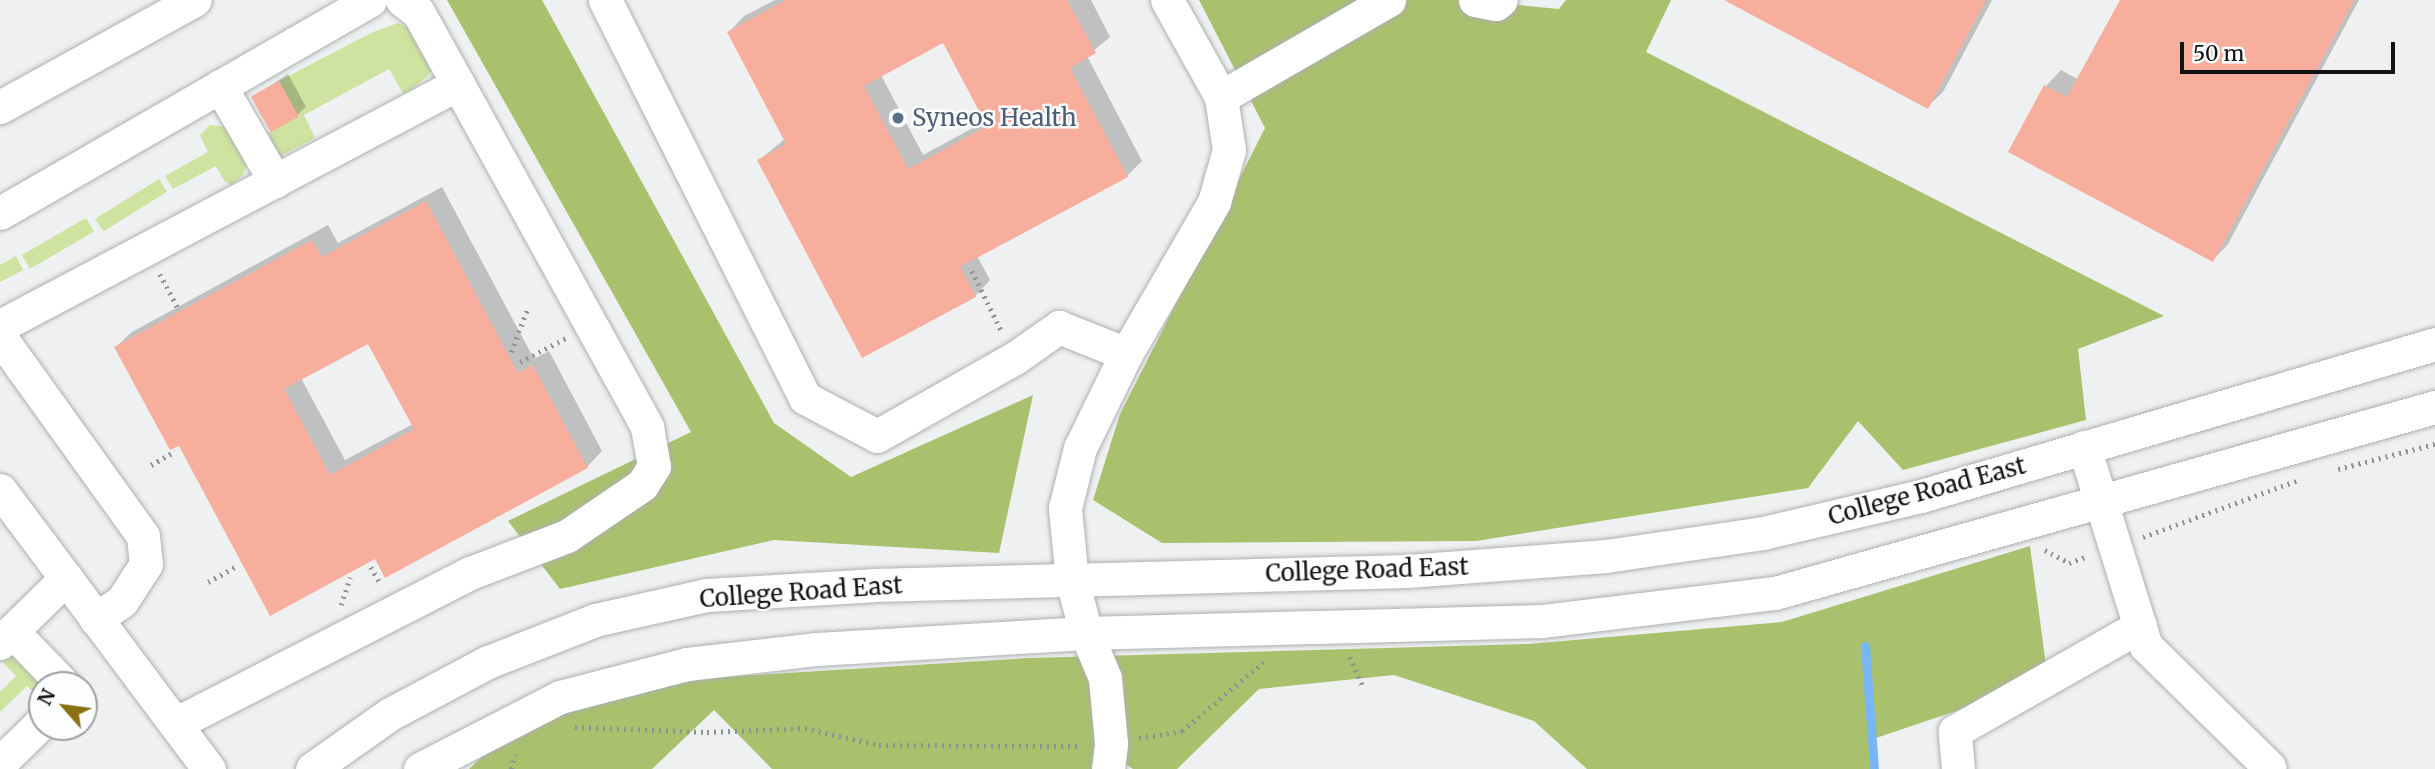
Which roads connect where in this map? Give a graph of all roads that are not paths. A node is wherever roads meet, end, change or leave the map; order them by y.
1 (370, 0) edge
2 (402, 0) edge
3 (605, 0) edge
4 (1167, 0) edge
5 (1389, 0) edge
6 (1475, 0) edge
7 (1501, 0) edge
8 (181, 3) edge
9 (457, 84) junction
10 (220, 86) junction
11 (1221, 97) junction
12 (0, 107) edge
13 (275, 181) junction
14 (0, 213) edge
15 (0, 326) edge
16 (0, 337) edge
17 (2435, 344) edge
18 (1126, 354) junction
19 (2435, 407) edge
20 (2084, 447) junction
21 (0, 491) edge
22 (2102, 504) junction
23 (66, 578) junction
24 (1072, 580) junction
25 (96, 619) junction
26 (2140, 626) junction
27 (1086, 633) junction
28 (6, 637) edge
29 (47, 671) edge
30 (175, 724) junction
31 (28, 736) edge
32 (0, 763) edge
33 (2269, 767) dead end
34 (209, 769) edge
35 (312, 769) edge
36 (420, 769) edge
37 (1108, 769) edge
38 (1958, 769) edge

1 - 10 street
2 - 9 street
3 - 18 street
4 - 11 street
5 - 11 street
6 - 7 street
8 - 12 street
9 - 13 street
9 - 30 street
10 - 13 street
10 - 14 street
11 - 18 street
13 - 15 street
16 - 25 street
17 - 20 street, College Road East
18 - 24 street
19 - 22 street
20 - 22 street
20 - 24 street, College Road East
21 - 23 street
22 - 26 street
22 - 27 street
23 - 25 street
23 - 28 street
24 - 27 street
24 - 35 street, College Road East
25 - 30 street
26 - 33 street
26 - 38 street
27 - 36 street
27 - 37 street
28 - 29 street
30 - 34 street
31 - 32 street

